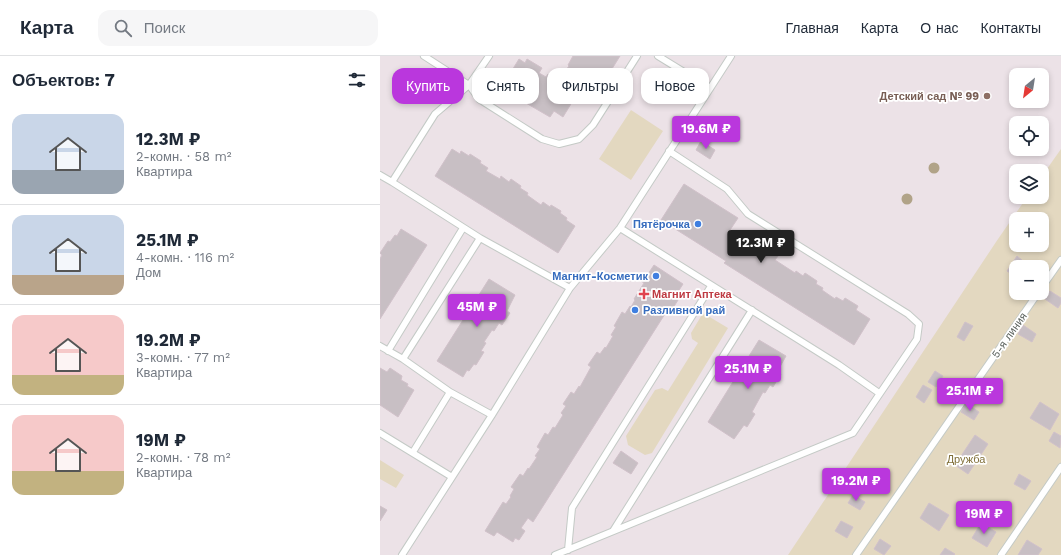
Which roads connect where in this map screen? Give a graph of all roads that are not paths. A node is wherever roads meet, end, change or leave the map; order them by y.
1 (424, 56) edge
2 (489, 56) edge
3 (637, 56) edge
4 (658, 56) edge
5 (730, 56) edge
6 (469, 85) junction
7 (710, 88) junction
8 (669, 151) junction
9 (380, 174) edge
10 (392, 182) junction
11 (463, 228) junction
12 (620, 228) junction
13 (480, 238) junction
14 (1061, 260) edge
15 (1049, 277) edge
16 (711, 286) junction
17 (570, 288) junction
18 (1033, 300) edge
19 (752, 310) junction
20 (380, 346) edge
21 (388, 350) junction
22 (403, 359) junction
23 (450, 392) junction
24 (879, 393) junction
25 (492, 415) junction
26 (380, 433) edge
27 (413, 452) junction
28 (1061, 467) edge
29 (452, 477) junction
30 (613, 531) junction
31 (568, 550) junction
32 (402, 555) edge
33 (555, 555) edge
34 (856, 555) edge
35 (1001, 555) edge

1 - 6 lane
2 - 6 lane
3 - 6 lane
4 - 7 lane
5 - 7 lane
6 - 10 lane
7 - 8 lane
8 - 12 lane
8 - 24 lane
9 - 10 lane
10 - 11 lane
11 - 13 lane
11 - 21 lane
12 - 16 lane
12 - 17 lane
13 - 17 lane
13 - 22 lane
14 - 15 lane
16 - 19 lane
16 - 31 lane
17 - 25 lane
18 - 34 lane, 5-я линия
19 - 24 lane
19 - 30 lane
20 - 21 lane
21 - 22 lane
22 - 23 lane
23 - 25 lane
23 - 27 lane
24 - 30 lane
25 - 29 lane
26 - 27 lane
27 - 29 lane
28 - 35 lane
29 - 32 lane
30 - 31 lane
31 - 33 lane

